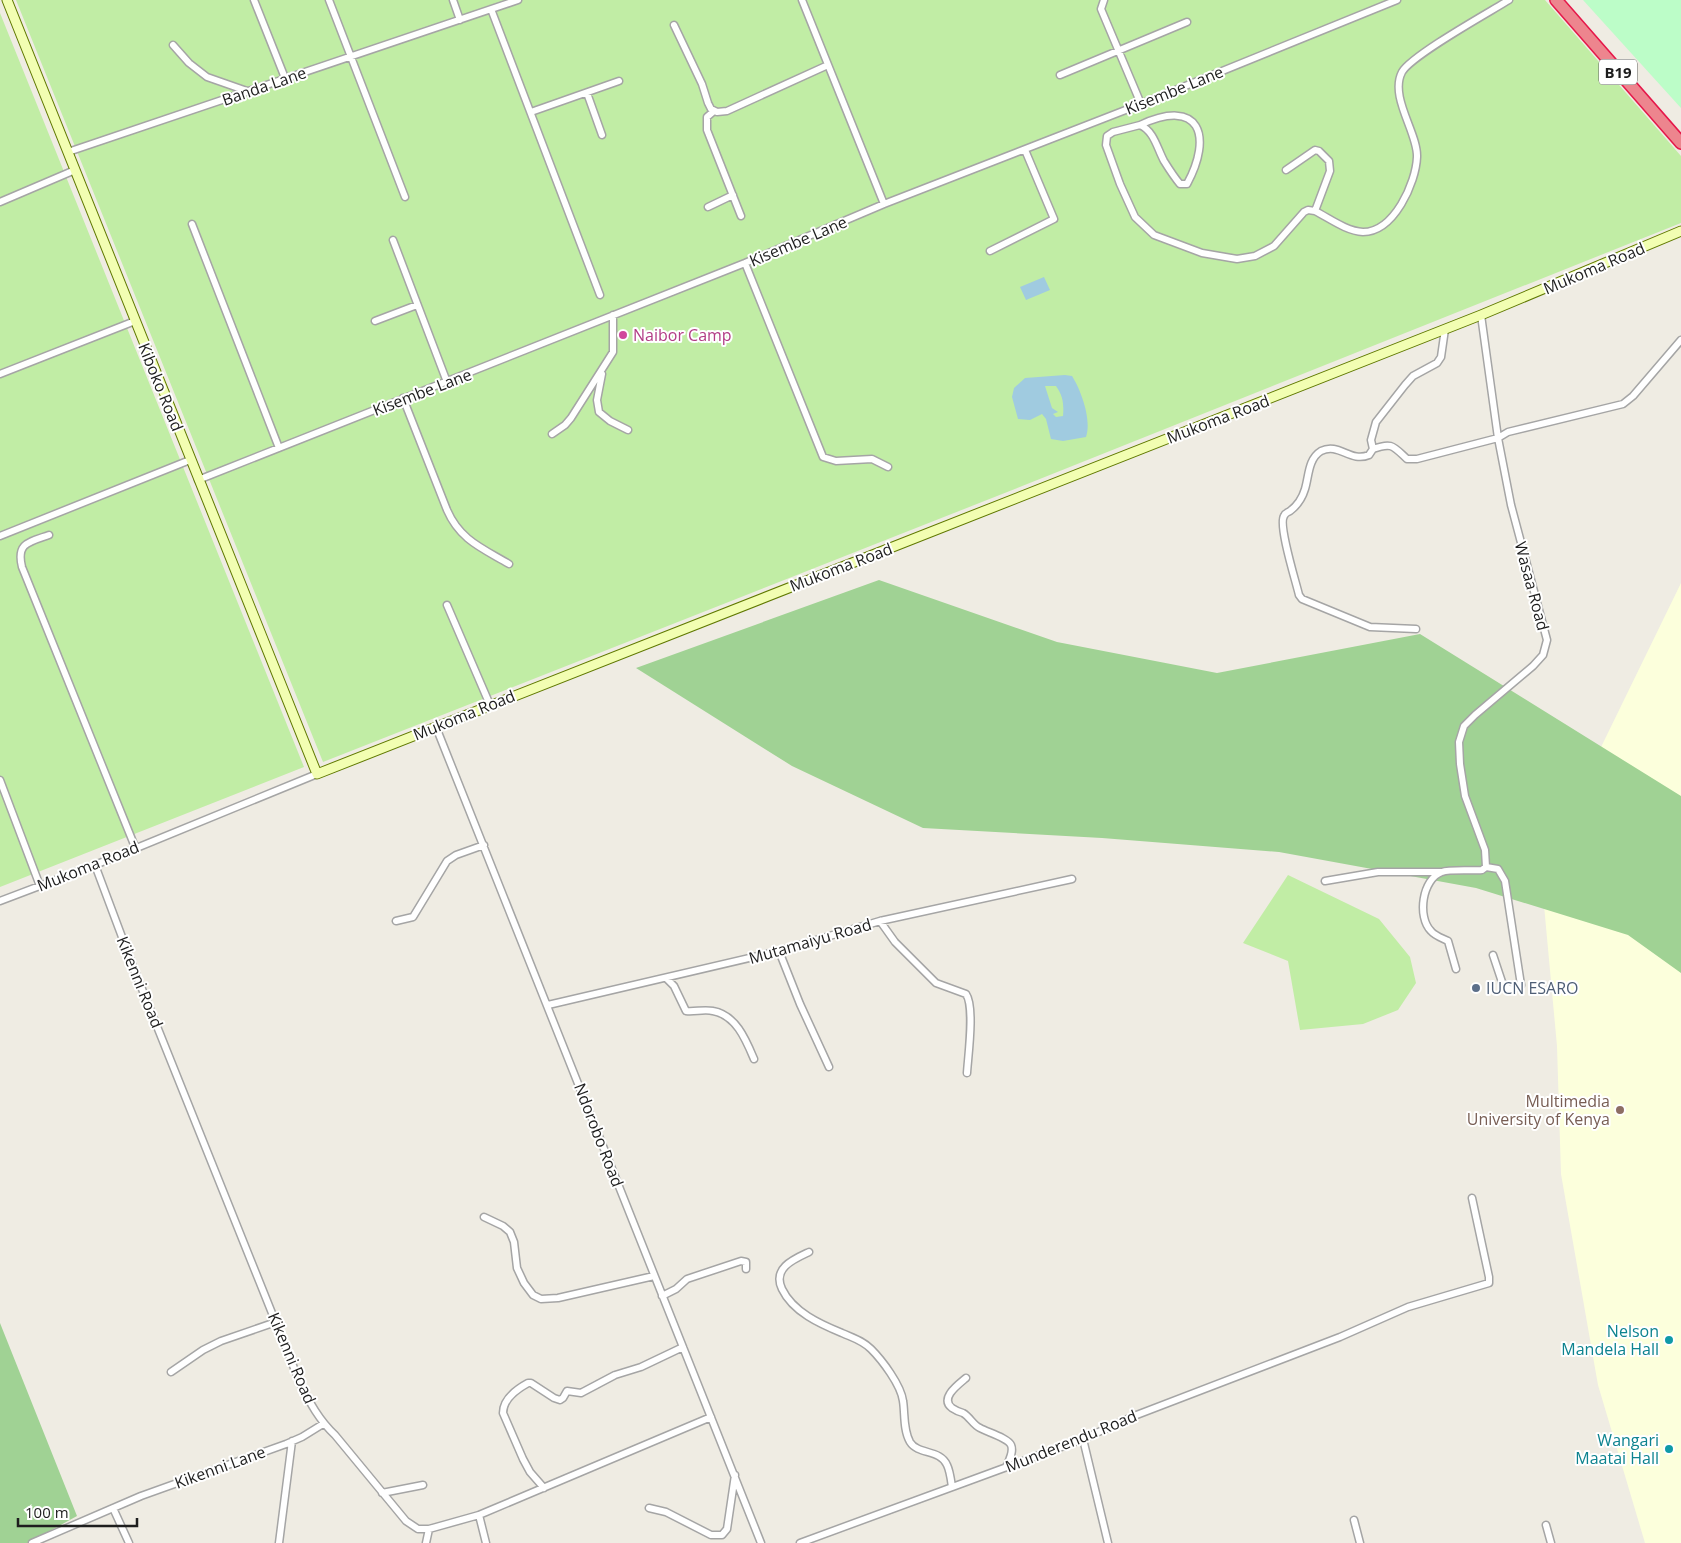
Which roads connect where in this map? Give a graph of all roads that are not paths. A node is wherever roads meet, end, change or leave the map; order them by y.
1 (7, 0) edge
2 (254, 0) edge
3 (329, 0) edge
4 (452, 0) edge
5 (518, 0) edge
6 (802, 0) edge
7 (1104, 0) edge
8 (1397, 0) edge
9 (1509, 0) edge
10 (1556, 0) edge
11 (491, 9) junction
12 (460, 20) junction
13 (1187, 22) dead end
14 (674, 25) dead end
15 (173, 45) dead end
16 (1118, 50) junction
17 (351, 56) junction
18 (828, 66) junction
19 (1060, 75) dead end
20 (285, 78) junction
21 (619, 81) dead end
22 (247, 91) junction
23 (587, 93) junction
24 (1141, 104) junction
25 (714, 111) junction
26 (531, 112) junction
27 (1140, 125) junction
28 (602, 135) dead end
29 (1681, 143) edge
30 (1024, 150) junction
31 (68, 152) junction
32 (75, 170) junction
33 (1286, 170) dead end
34 (733, 195) junction
35 (405, 197) dead end
36 (0, 202) edge
37 (884, 204) junction
38 (708, 207) dead end
39 (1314, 211) junction
40 (741, 216) dead end
41 (192, 224) dead end
42 (1681, 231) edge
43 (392, 240) dead end
44 (990, 252) dead end
45 (745, 263) junction
46 (600, 295) dead end
47 (417, 305) junction
48 (613, 315) junction
49 (1481, 316) junction
50 (135, 321) junction
51 (375, 321) dead end
52 (1445, 330) junction
53 (1681, 340) edge
54 (602, 370) junction
55 (0, 374) edge
56 (447, 382) junction
57 (402, 398) junction
58 (628, 430) dead end
59 (552, 434) dead end
60 (1498, 438) junction
61 (279, 448) junction
62 (1373, 449) junction
63 (190, 460) junction
64 (888, 467) dead end
65 (198, 480) junction
66 (49, 535) dead end
67 (0, 536) edge
68 (509, 564) dead end
69 (448, 605) dead end
70 (1416, 629) dead end
71 (490, 705) junction
72 (436, 727) junction
73 (317, 774) junction
74 (0, 780) edge
75 (484, 845) junction
76 (136, 847) junction
77 (94, 864) junction
78 (1486, 867) junction
79 (1442, 872) junction
80 (1072, 879) dead end
81 (1325, 881) dead end
82 (40, 886) junction
83 (0, 901) edge
84 (396, 921) dead end
85 (880, 921) junction
86 (779, 951) junction
87 (1494, 955) dead end
88 (1456, 969) dead end
89 (666, 978) junction
90 (548, 1005) junction
91 (754, 1059) dead end
92 (829, 1066) dead end
93 (967, 1073) dead end
94 (1472, 1198) dead end
95 (484, 1217) dead end
96 (809, 1252) dead end
97 (746, 1268) dead end
98 (654, 1276) junction
99 (662, 1296) junction
100 (276, 1322) junction
101 (683, 1347) junction
102 (171, 1372) dead end
103 (966, 1378) dead end
104 (711, 1417) junction
105 (323, 1424) junction
106 (1082, 1439) junction
107 (292, 1441) junction
108 (1006, 1467) junction
109 (735, 1474) junction
110 (423, 1485) dead end
111 (952, 1487) junction
112 (544, 1488) junction
113 (382, 1494) junction
114 (114, 1508) junction
115 (650, 1508) dead end
116 (479, 1515) junction
117 (1354, 1520) dead end
118 (1546, 1525) dead end
119 (429, 1529) junction
120 (32, 1543) edge
121 (129, 1543) edge
122 (278, 1543) edge
123 (426, 1543) edge
124 (486, 1543) edge
125 (762, 1543) edge
126 (800, 1543) edge
127 (1108, 1543) edge
128 (1360, 1543) edge
129 (1551, 1543) edge

1 - 31 street, Kiboko Road
2 - 20 street
3 - 17 street
4 - 12 street
5 - 11 street, Banda Lane
6 - 18 street
7 - 16 street
8 - 24 street, Kisembe Lane
9 - 39 street
10 - 29 highway, B19
11 - 12 street, Banda Lane
11 - 26 street
12 - 17 street, Banda Lane
13 - 16 street
14 - 25 street
15 - 22 street
16 - 19 street
16 - 24 street
17 - 20 street, Banda Lane
17 - 35 street
18 - 25 street
18 - 37 street
20 - 22 street, Banda Lane
21 - 23 street
22 - 31 street, Banda Lane
23 - 26 street
23 - 28 street
24 - 30 street, Kisembe Lane
25 - 34 street
26 - 46 street
27 - 27 street
27 - 39 street
30 - 37 street, Kisembe Lane
30 - 44 street
31 - 32 street, Kiboko Road
32 - 36 street
32 - 50 street, Kiboko Road
33 - 39 street
34 - 38 street
34 - 40 street
37 - 45 street, Kisembe Lane
41 - 61 street
42 - 49 street, Mukoma Road
43 - 47 street
45 - 48 street, Kisembe Lane
45 - 64 street
47 - 51 street
47 - 56 street
48 - 54 street
48 - 56 street, Kisembe Lane
49 - 52 street, Mukoma Road
49 - 60 street, Wasaa Road
50 - 55 street
50 - 63 street, Kiboko Road
52 - 62 street
52 - 71 street, Mukoma Road
53 - 60 street
54 - 58 street
54 - 59 street
56 - 57 street, Kisembe Lane
57 - 61 street, Kisembe Lane
57 - 68 street
60 - 62 street
60 - 78 street, Wasaa Road
61 - 65 street, Kisembe Lane
62 - 70 street
63 - 65 street, Kiboko Road
63 - 67 street
65 - 73 street, Kiboko Road
66 - 76 street
69 - 71 street
71 - 72 street, Mukoma Road
72 - 73 street, Mukoma Road
72 - 75 street, Ndorobo Road
73 - 76 street, Mukoma Road
74 - 82 street
75 - 84 street
75 - 90 street, Ndorobo Road
76 - 77 street, Mukoma Road
77 - 82 street, Mukoma Road
77 - 100 street, Kikenni Road
78 - 79 street
78 - 87 street
79 - 81 street
79 - 88 street
80 - 85 street, Mutamaiyu Road
82 - 83 street, Mukoma Road
85 - 86 street, Mutamaiyu Road
85 - 93 street
86 - 89 street, Mutamaiyu Road
86 - 92 street
89 - 90 street, Mutamaiyu Road
89 - 91 street
90 - 98 street, Ndorobo Road
94 - 106 street, Munderendu Road
95 - 98 street
96 - 111 street
97 - 99 street
98 - 99 street, Ndorobo Road
99 - 101 street, Ndorobo Road
100 - 102 street
100 - 105 street, Kikenni Road
101 - 104 street, Ndorobo Road
101 - 112 street
103 - 108 street
104 - 109 street, Ndorobo Road
104 - 112 street
105 - 107 street, Kikenni Lane
105 - 113 street, Kikenni Road
106 - 108 street, Munderendu Road
106 - 127 street
107 - 114 street, Kikenni Lane
107 - 122 street
108 - 111 street, Munderendu Road
109 - 115 street
109 - 125 street, Ndorobo Road
110 - 113 street
111 - 126 street, Munderendu Road
112 - 116 street
113 - 119 street, Kikenni Road
114 - 120 street, Kikenni Lane
114 - 121 street
116 - 119 street
116 - 124 street
117 - 128 street
118 - 129 street
119 - 123 street

